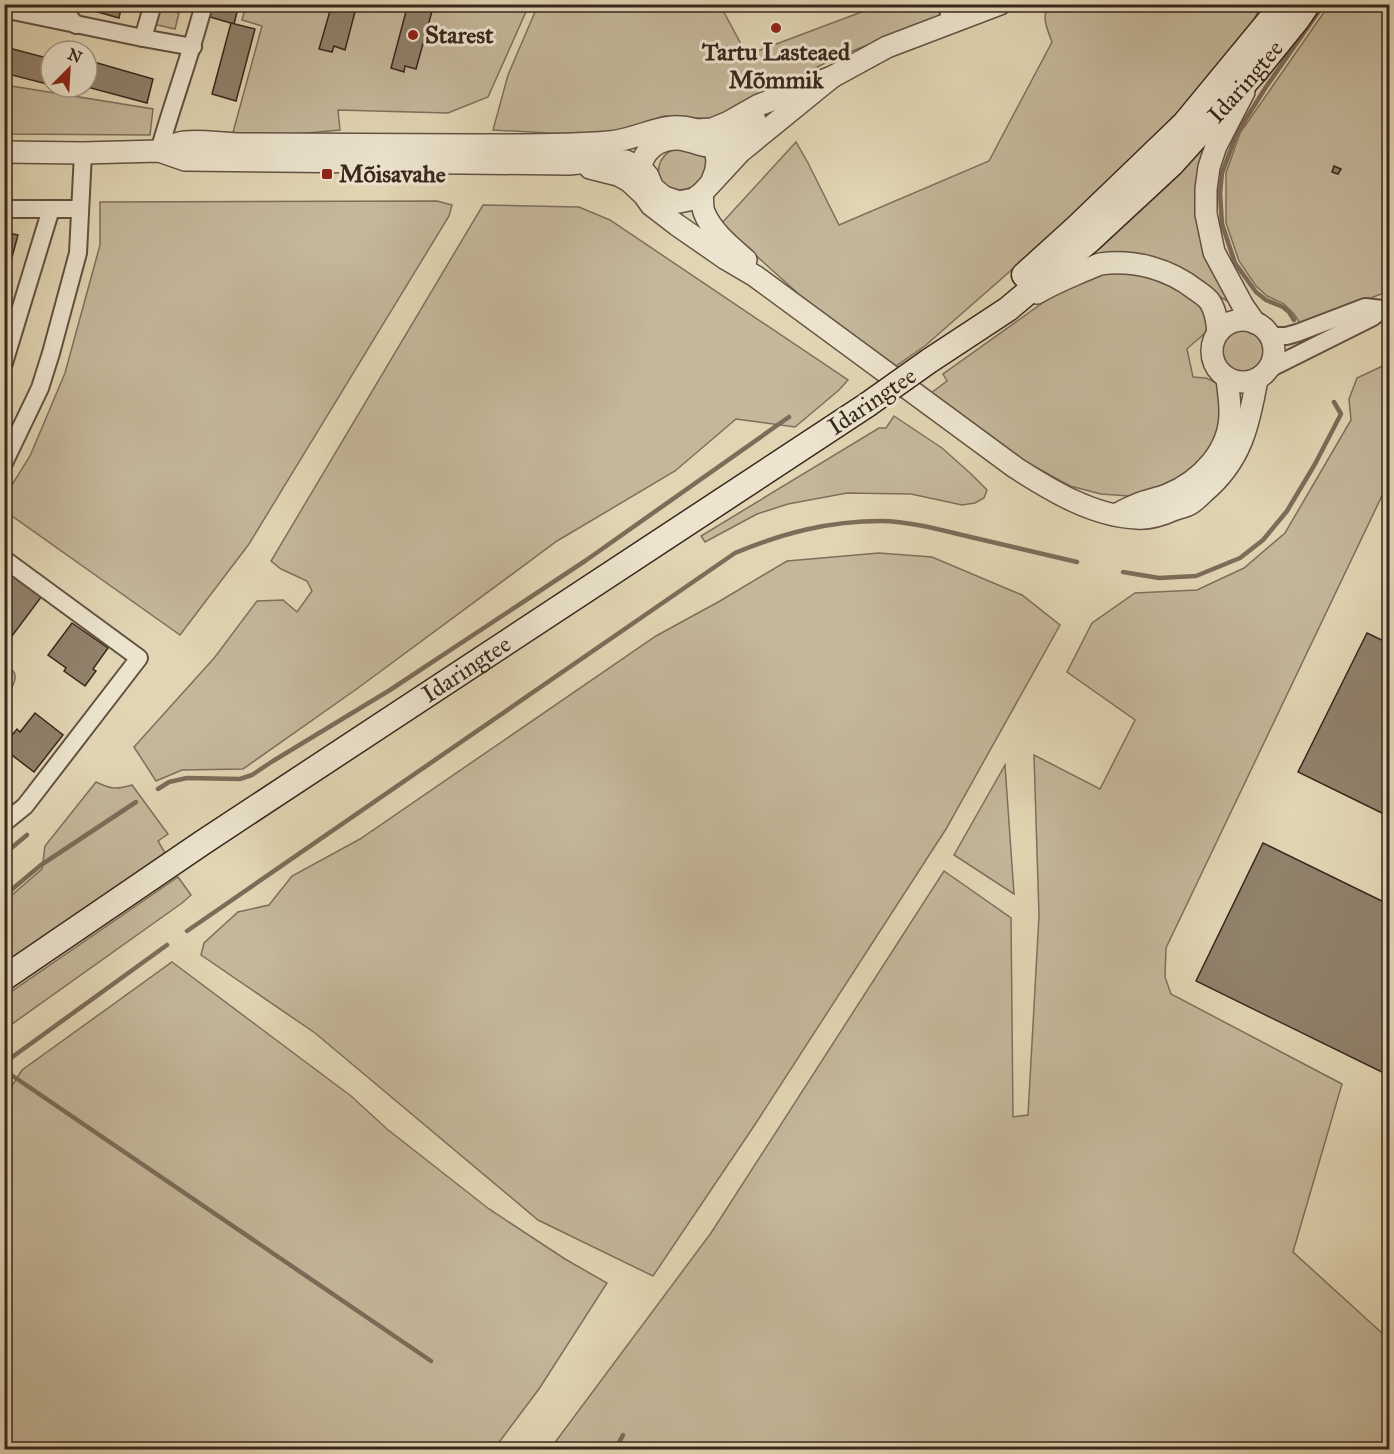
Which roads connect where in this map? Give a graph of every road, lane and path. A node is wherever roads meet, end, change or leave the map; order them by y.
1 (10, 4) edge
2 (59, 4) edge
3 (153, 4) edge
4 (204, 4) edge
5 (1000, 4) edge
6 (1272, 4) edge
7 (1283, 4) edge
8 (1308, 4) edge
9 (949, 14) edge
10 (76, 25) junction
11 (143, 38) junction
12 (193, 47) junction
13 (1248, 47) junction
14 (1255, 72) junction
15 (832, 77) junction
16 (788, 93) junction
17 (697, 130) junction
18 (714, 147) junction
19 (4, 152) edge
20 (159, 152) junction
21 (83, 153) junction
22 (568, 164) junction
23 (641, 168) junction
24 (707, 187) junction
25 (644, 195) junction
26 (4, 209) edge
27 (51, 209) junction
28 (80, 209) junction
29 (755, 276) junction
30 (1386, 308) edge
31 (1008, 309) junction
32 (1263, 329) junction
33 (1218, 332) junction
34 (929, 361) junction
35 (4, 363) edge
36 (1262, 375) junction
37 (1227, 378) junction
38 (4, 463) edge
39 (1115, 515) junction
40 (4, 559) edge
41 (4, 823) edge
42 (4, 978) edge

1 - 10 street
2 - 10 street
3 - 11 street
4 - 12 street
5 - 9 street
6 - 13 street
7 - 13 main road, Idaringtee
8 - 14 main road, Idaringtee
9 - 15 street
10 - 11 street
11 - 12 street
12 - 20 street
13 - 34 main road, Idaringtee
14 - 31 main road, Idaringtee
14 - 32 street
15 - 16 street
15 - 24 street
16 - 17 street
16 - 18 street
17 - 18 street
17 - 20 street
18 - 23 street
18 - 24 street
19 - 21 street
20 - 21 street
20 - 22 street
21 - 28 street
22 - 23 street
22 - 25 street
23 - 24 street
23 - 25 street
24 - 29 street
25 - 29 street
26 - 27 street
27 - 28 street
27 - 35 street
28 - 38 street
29 - 39 street
30 - 32 street
30 - 36 street
31 - 33 street
31 - 34 main road, Idaringtee
32 - 33 street
32 - 36 street
33 - 37 street
34 - 42 main road, Idaringtee, bridge
36 - 37 street
36 - 39 street
37 - 39 street
40 - 41 street

